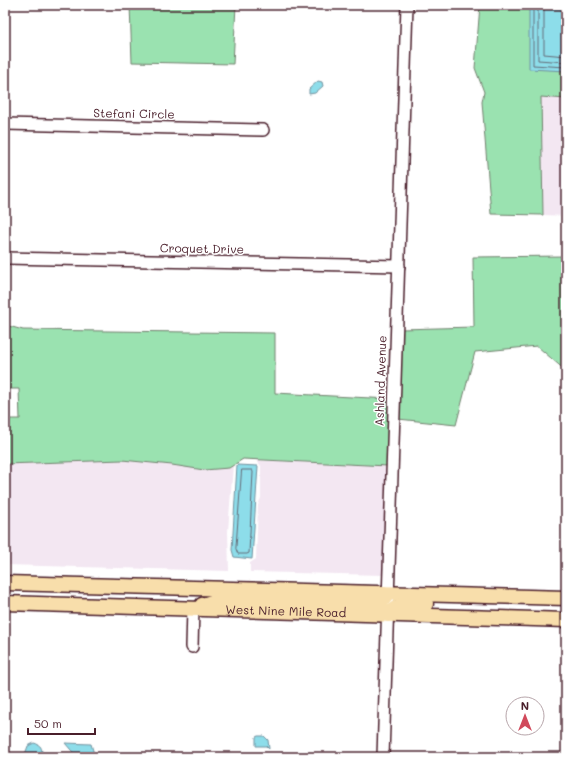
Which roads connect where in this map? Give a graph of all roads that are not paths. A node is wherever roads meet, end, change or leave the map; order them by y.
1 (407, 5) edge
2 (5, 124) edge
3 (263, 130) dead end
4 (5, 258) edge
5 (398, 266) junction
6 (5, 583) edge
7 (39, 584) junction
8 (5, 592) edge
9 (388, 593) junction
10 (566, 598) edge
11 (5, 603) edge
12 (566, 605) edge
13 (193, 608) junction
14 (388, 615) junction
15 (566, 620) edge
16 (192, 647) dead end
17 (383, 757) edge

1 - 5 street, Ashland Avenue
2 - 3 street, Stefani Circle
4 - 5 street, Croquet Drive
5 - 9 street, Ashland Avenue
6 - 7 main road, West Nine Mile Road
7 - 8 main road
7 - 9 main road, West Nine Mile Road
9 - 10 main road, West Nine Mile Road
9 - 13 main road
9 - 14 street, Ashland Avenue
11 - 13 main road, West Nine Mile Road
12 - 14 main road
13 - 14 main road, West Nine Mile Road
13 - 16 street
14 - 15 main road, West Nine Mile Road
14 - 17 street, Ashland Avenue

